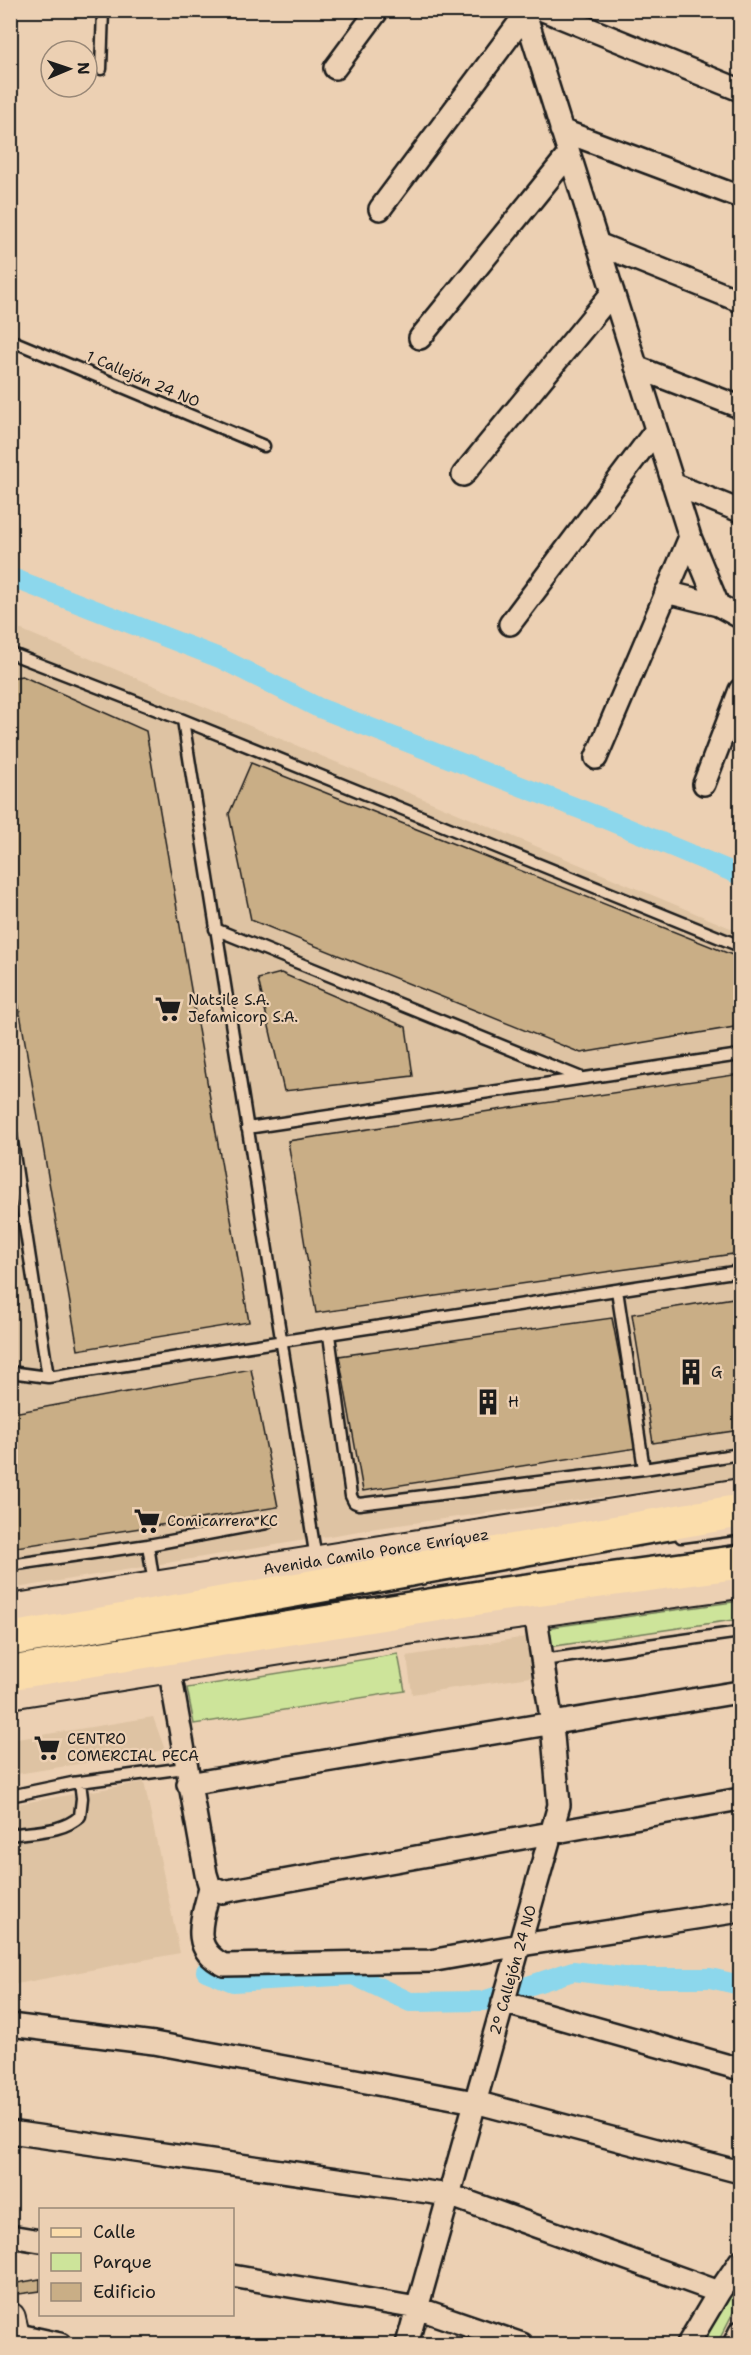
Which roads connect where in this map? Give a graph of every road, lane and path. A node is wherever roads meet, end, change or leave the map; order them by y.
1 (103, 10) edge
2 (378, 10) edge
3 (531, 12) edge
4 (335, 68) dead end
5 (100, 69) dead end
6 (741, 90) edge
7 (561, 130) junction
8 (569, 154) junction
9 (741, 197) edge
10 (380, 209) dead end
11 (598, 244) junction
12 (613, 292) junction
13 (741, 301) edge
14 (420, 338) dead end
15 (10, 340) edge
16 (636, 367) junction
17 (741, 407) edge
18 (656, 430) junction
19 (264, 446) dead end
20 (463, 476) dead end
21 (673, 484) junction
22 (741, 511) edge
23 (690, 537) junction
24 (666, 592) junction
25 (718, 605) junction
26 (741, 617) edge
27 (510, 624) dead end
28 (10, 653) edge
29 (741, 690) edge
30 (183, 720) junction
31 (596, 758) dead end
32 (704, 784) dead end
33 (215, 929) junction
34 (741, 946) edge
35 (741, 1055) edge
36 (580, 1077) junction
37 (10, 1128) edge
38 (247, 1128) junction
39 (741, 1271) edge
40 (617, 1290) junction
41 (329, 1335) junction
42 (281, 1342) junction
43 (10, 1372) edge
44 (48, 1377) junction
45 (741, 1454) edge
46 (644, 1469) junction
47 (741, 1494) edge
48 (652, 1508) junction
49 (741, 1511) edge
50 (700, 1518) junction
51 (267, 1523) dead end
52 (741, 1529) edge
53 (618, 1531) junction
54 (669, 1539) dead end
55 (545, 1544) junction
56 (148, 1545) junction
57 (423, 1545) junction
58 (587, 1551) dead end
59 (741, 1552) edge
60 (316, 1562) junction
61 (741, 1562) edge
62 (10, 1565) edge
63 (741, 1583) edge
64 (154, 1587) junction
65 (534, 1600) junction
66 (590, 1604) joint
67 (10, 1610) edge
68 (386, 1632) joint
69 (741, 1632) edge
70 (10, 1639) edge
71 (543, 1660) junction
72 (169, 1667) junction
73 (10, 1673) edge
74 (733, 1693) dead end
75 (10, 1694) edge
76 (552, 1724) junction
77 (187, 1776) junction
78 (80, 1782) junction
79 (10, 1796) edge
80 (741, 1799) edge
81 (552, 1832) junction
82 (10, 1835) edge
83 (210, 1887) junction
84 (741, 1911) edge
85 (521, 1944) junction
86 (503, 2002) junction
87 (10, 2025) edge
88 (741, 2069) edge
89 (475, 2102) junction
90 (10, 2132) edge
91 (741, 2172) edge
92 (449, 2195) junction
93 (10, 2236) edge
94 (39, 2241) edge
95 (741, 2261) edge
96 (234, 2276) edge
97 (719, 2292) junction
98 (417, 2308) junction
99 (13, 2332) edge
100 (741, 2332) edge
101 (60, 2344) edge
102 (407, 2344) edge
103 (522, 2344) edge
104 (688, 2344) edge
105 (734, 2344) edge

1 - 5 lane
2 - 4 street
3 - 6 street
3 - 7 street
3 - 10 street
7 - 8 street
7 - 9 street
8 - 11 street
8 - 14 street
11 - 12 street
11 - 13 street
12 - 16 street
12 - 20 street
15 - 19 lane, 1 Callejón 24 NO
16 - 17 street
16 - 18 street
18 - 21 street
18 - 27 street
21 - 22 street
21 - 23 street
23 - 24 street
23 - 25 street
24 - 25 street
24 - 31 street
25 - 26 street
28 - 30 lane
29 - 32 street
30 - 33 lane
30 - 34 lane
33 - 36 lane
33 - 38 lane
35 - 36 lane
36 - 38 lane
37 - 44 lane
38 - 42 lane
39 - 40 lane
40 - 41 lane
40 - 46 lane
41 - 42 lane
41 - 46 lane
42 - 44 lane
42 - 60 lane
43 - 44 lane
45 - 46 lane
47 - 48 main road, Avenida Camilo Ponce Enríquez
48 - 50 main road
48 - 53 main road
48 - 57 main road, Avenida Camilo Ponce Enríquez
49 - 50 main road, Avenida Camilo Ponce Enríquez
50 - 53 main road, Avenida Camilo Ponce Enríquez
51 - 56 lane
52 - 54 lane
53 - 55 main road, Avenida Camilo Ponce Enríquez
55 - 57 main road
55 - 58 lane, Avenida Camilo Ponce Enríquez
55 - 70 main road, Avenida Camilo Ponce Enríquez
56 - 62 lane
56 - 64 lane
57 - 60 main road, Avenida Camilo Ponce Enríquez
59 - 65 lane
60 - 64 main road, Avenida Camilo Ponce Enríquez
61 - 65 main road
63 - 66 main road
64 - 67 main road, Avenida Camilo Ponce Enríquez
65 - 66 main road
65 - 68 main road
65 - 71 street, 2° Callejón 24 NO
65 - 73 main road
68 - 72 main road
69 - 71 lane
71 - 76 street, 2° Callejón 24 NO
72 - 75 main road
72 - 77 street
74 - 76 street
76 - 77 street
76 - 81 street, 2° Callejón 24 NO
77 - 78 lane
77 - 83 street
78 - 79 lane
78 - 82 lane
80 - 81 street
81 - 83 street
81 - 85 street, 2° Callejón 24 NO
83 - 85 street
84 - 85 street
85 - 86 street, 2° Callejón 24 NO
86 - 88 street
86 - 89 street, 2° Callejón 24 NO
87 - 89 street
89 - 91 street
89 - 92 street, 2° Callejón 24 NO
90 - 92 street
92 - 97 street
92 - 98 street, 2° Callejón 24 NO
93 - 94 street
95 - 97 street
96 - 98 street
97 - 104 street
98 - 102 street, 2° Callejón 24 NO
98 - 103 street
99 - 101 street
100 - 105 street

